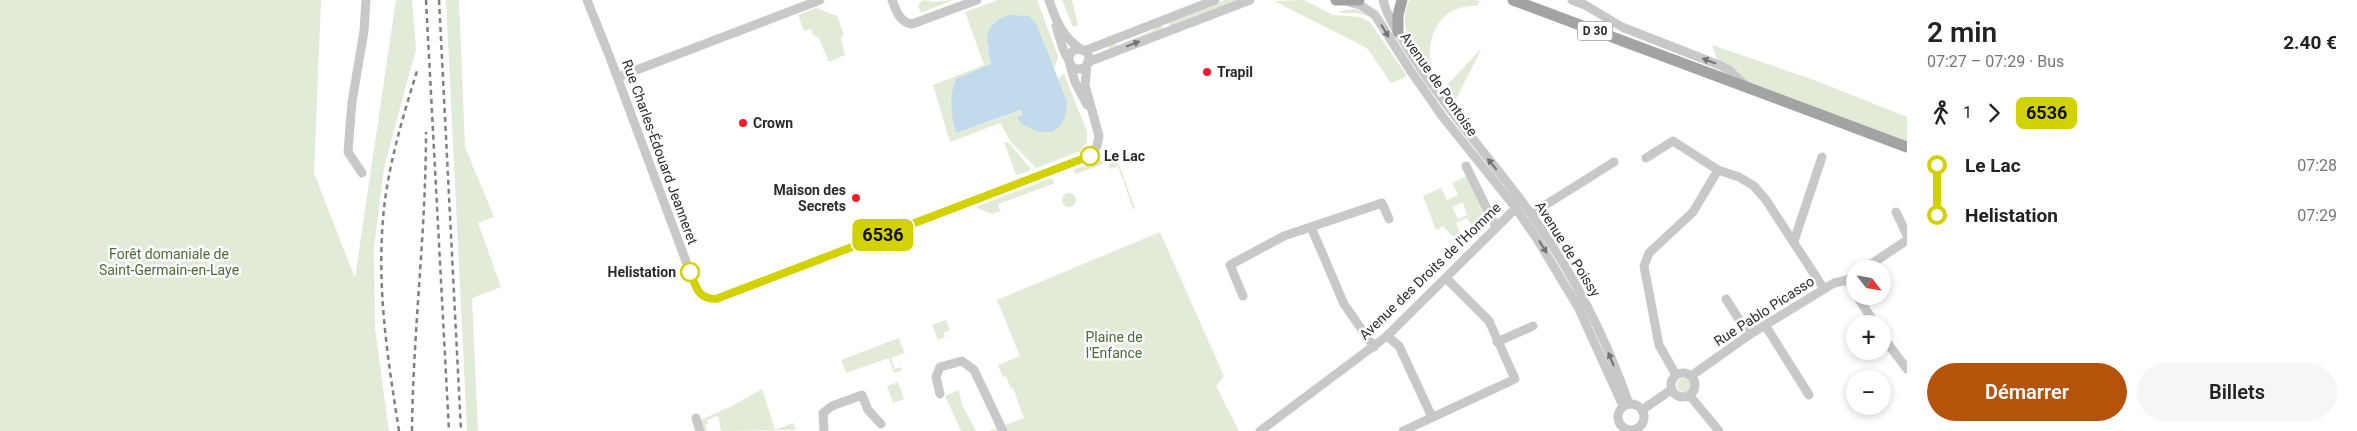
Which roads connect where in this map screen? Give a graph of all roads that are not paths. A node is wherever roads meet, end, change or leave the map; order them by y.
1 (366, 0) edge
2 (587, 0) edge
3 (820, 0) edge
4 (892, 0) edge
5 (977, 0) edge
6 (1049, 0) edge
7 (1215, 0) edge
8 (1250, 0) edge
9 (1336, 0) edge
10 (1383, 0) edge
11 (1402, 0) edge
12 (1514, 0) edge
13 (1572, 0) edge
14 (1354, 1) edge
15 (1054, 16) junction
16 (1398, 32) junction
17 (1083, 51) junction
18 (1088, 62) junction
19 (1070, 63) junction
20 (618, 77) junction
21 (1748, 88) junction
22 (1090, 109) junction
23 (1454, 127) junction
24 (1907, 147) edge
25 (1822, 157) dead end
26 (1646, 158) dead end
27 (1614, 162) dead end
28 (1466, 166) dead end
29 (1484, 167) joint
30 (1718, 170) junction
31 (362, 173) dead end
32 (1519, 205) junction
33 (1896, 212) dead end
34 (1531, 214) junction
35 (1390, 219) dead end
36 (1496, 226) junction
37 (1311, 227) junction
38 (1907, 235) edge
39 (1907, 240) edge
40 (1794, 241) junction
41 (1877, 260) edge
42 (1446, 278) junction
43 (1846, 278) edge
44 (1824, 289) junction
45 (1243, 296) dead end
46 (1726, 298) dead end
47 (1765, 325) junction
48 (1534, 326) dead end
49 (1749, 335) junction
50 (1387, 336) junction
51 (1498, 342) junction
52 (1374, 347) junction
53 (1891, 348) edge
54 (1907, 369) edge
55 (1676, 375) junction
56 (1691, 376) junction
57 (1671, 390) junction
58 (1693, 392) junction
59 (940, 394) dead end
60 (1808, 395) dead end
61 (1626, 405) junction
62 (1642, 410) junction
63 (1432, 417) junction
64 (696, 418) dead end
65 (880, 424) dead end
66 (1620, 429) edge
67 (1635, 430) edge
68 (700, 431) edge
69 (824, 431) edge
70 (1003, 431) edge
71 (1260, 431) edge
72 (1403, 431) edge
73 (1719, 431) edge

1 - 31 street
2 - 20 street, Rue Charles-Édouard Jeanneret
3 - 20 street
4 - 5 street
6 - 15 street
7 - 17 street
18 -> 8 street
9 - 14 main road
10 - 16 street, Avenue de Pontoise
11 - 16 main road
12 - 21 main road, D 30
21 -> 13 street
14 -> 23 street, Avenue de Pontoise
15 - 17 street
15 - 19 street, Rue Charles-Édouard Jeanneret
16 - 23 street, Avenue de Pontoise
17 - 18 street
17 - 19 street
18 - 19 street
18 - 22 street, Rue Charles-Édouard Jeanneret
19 - 22 street, Rue Charles-Édouard Jeanneret
20 - 22 street, Rue Charles-Édouard Jeanneret
21 - 24 main road, D 30
23 - 29 street, Avenue de Pontoise
32 -> 23 street, Avenue de Poissy
25 - 40 street
26 - 30 street
27 - 34 street
28 - 36 street
29 - 32 street, Avenue de Poissy
30 - 40 street
30 - 55 street
32 - 34 street, Avenue de Poissy
32 - 36 street, Avenue des Droits de l'Homme
32 -> 61 street, Avenue de Poissy
33 - 38 street
61 -> 34 street, Avenue de Poissy
35 - 37 street
36 - 42 street, Avenue des Droits de l'Homme
37 - 45 street
37 - 52 street
39 - 41 street
40 - 44 street
42 - 50 street, Avenue des Droits de l'Homme
42 - 51 street
43 - 44 street, Rue Pablo Picasso
44 - 47 street, Rue Pablo Picasso
46 - 49 street
47 - 49 street, Rue Pablo Picasso
47 - 60 street
48 - 51 street
49 - 56 street, Rue Pablo Picasso
50 - 52 street, Avenue des Droits de l'Homme
50 - 63 street
51 - 63 street
52 - 71 street, Avenue des Droits de l'Homme
53 - 54 street
55 - 56 street
55 - 57 street
56 - 58 street
57 - 58 street
57 - 62 street
58 - 73 street
59 - 70 street
61 - 62 street
61 - 66 street
62 - 67 street
63 - 72 street
64 - 68 street
65 - 69 street
66 - 67 street

